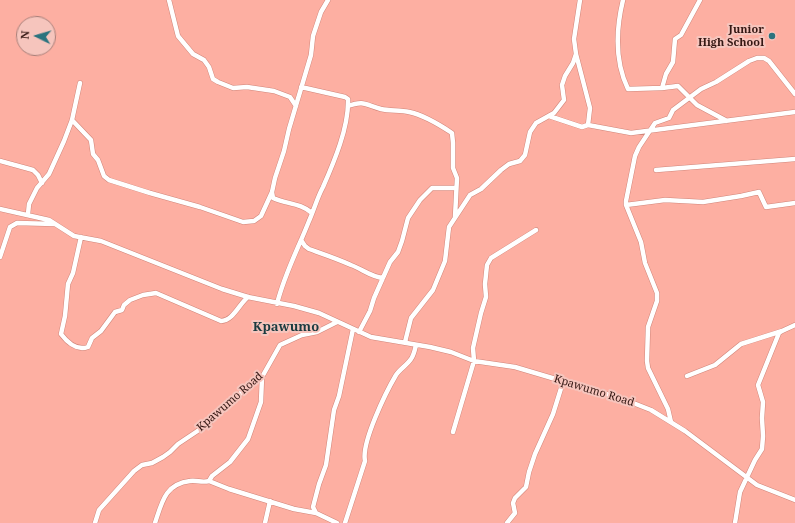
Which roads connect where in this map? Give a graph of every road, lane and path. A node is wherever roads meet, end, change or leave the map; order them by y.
1 (169, 0) edge
2 (328, 0) edge
3 (580, 0) edge
4 (623, 0) edge
5 (700, 0) edge
6 (576, 54) junction
7 (80, 84) dead end
8 (301, 87) junction
9 (662, 88) junction
10 (795, 94) edge
11 (689, 98) junction
12 (296, 106) junction
13 (348, 106) junction
14 (795, 112) edge
15 (549, 116) junction
16 (72, 120) junction
17 (727, 121) junction
18 (588, 125) junction
19 (650, 130) junction
20 (795, 160) edge
21 (0, 161) edge
22 (656, 170) dead end
23 (42, 183) junction
24 (456, 188) junction
25 (272, 192) junction
26 (795, 203) edge
27 (626, 205) junction
28 (0, 209) edge
29 (312, 213) junction
30 (28, 214) junction
31 (455, 217) junction
32 (56, 224) junction
33 (536, 230) dead end
34 (81, 237) junction
35 (301, 240) junction
36 (0, 257) edge
37 (383, 278) junction
38 (248, 297) junction
39 (277, 304) junction
40 (337, 322) junction
41 (795, 325) edge
42 (353, 329) junction
43 (782, 331) junction
44 (359, 332) junction
45 (405, 342) junction
46 (416, 345) junction
47 (474, 360) junction
48 (687, 376) dead end
49 (262, 377) junction
50 (563, 382) junction
51 (671, 422) junction
52 (453, 432) dead end
53 (746, 478) junction
54 (209, 481) junction
55 (795, 500) edge
56 (270, 501) junction
57 (316, 513) junction
58 (94, 523) edge
59 (154, 523) edge
60 (265, 523) edge
61 (337, 523) edge
62 (345, 523) edge
63 (507, 523) edge
64 (735, 523) edge

1 - 12 street
2 - 8 street
3 - 6 street
4 - 9 street
5 - 9 street
6 - 15 street
6 - 18 street
7 - 16 street
8 - 12 street
8 - 13 street
9 - 11 street
10 - 11 street
11 - 17 street
11 - 19 street
12 - 25 street
13 - 24 street
13 - 29 street
14 - 17 street
15 - 18 street
15 - 31 street
16 - 23 street
16 - 25 street
17 - 19 street
18 - 19 street
19 - 27 street
20 - 22 street
21 - 23 street
23 - 30 street
24 - 31 street
24 - 37 street
25 - 29 street
26 - 27 street
27 - 51 street
28 - 30 street, Kpawumo Road
29 - 35 street
30 - 32 street, Kpawumo Road
31 - 45 street
32 - 34 street, Kpawumo Road
32 - 36 street
33 - 47 street
34 - 38 street, Kpawumo Road
34 - 38 street
35 - 37 street
35 - 39 street
37 - 44 street
38 - 39 street, Kpawumo Road
39 - 40 street, Kpawumo Road
40 - 42 street, Kpawumo Road
40 - 49 street, Kpawumo Road
41 - 43 street
42 - 44 street, Kpawumo Road
42 - 57 street
43 - 48 street
43 - 53 street
44 - 45 street, Kpawumo Road
45 - 46 street, Kpawumo Road
46 - 47 street, Kpawumo Road
46 - 62 street
47 - 50 street, Kpawumo Road
47 - 52 street
49 - 54 street
49 - 58 street, Kpawumo Road
50 - 51 street, Kpawumo Road
50 - 63 street
51 - 53 street, Kpawumo Road
53 - 55 street, Kpawumo Road
53 - 64 street
54 - 56 street
54 - 59 street
56 - 57 street
56 - 60 street
57 - 61 street

